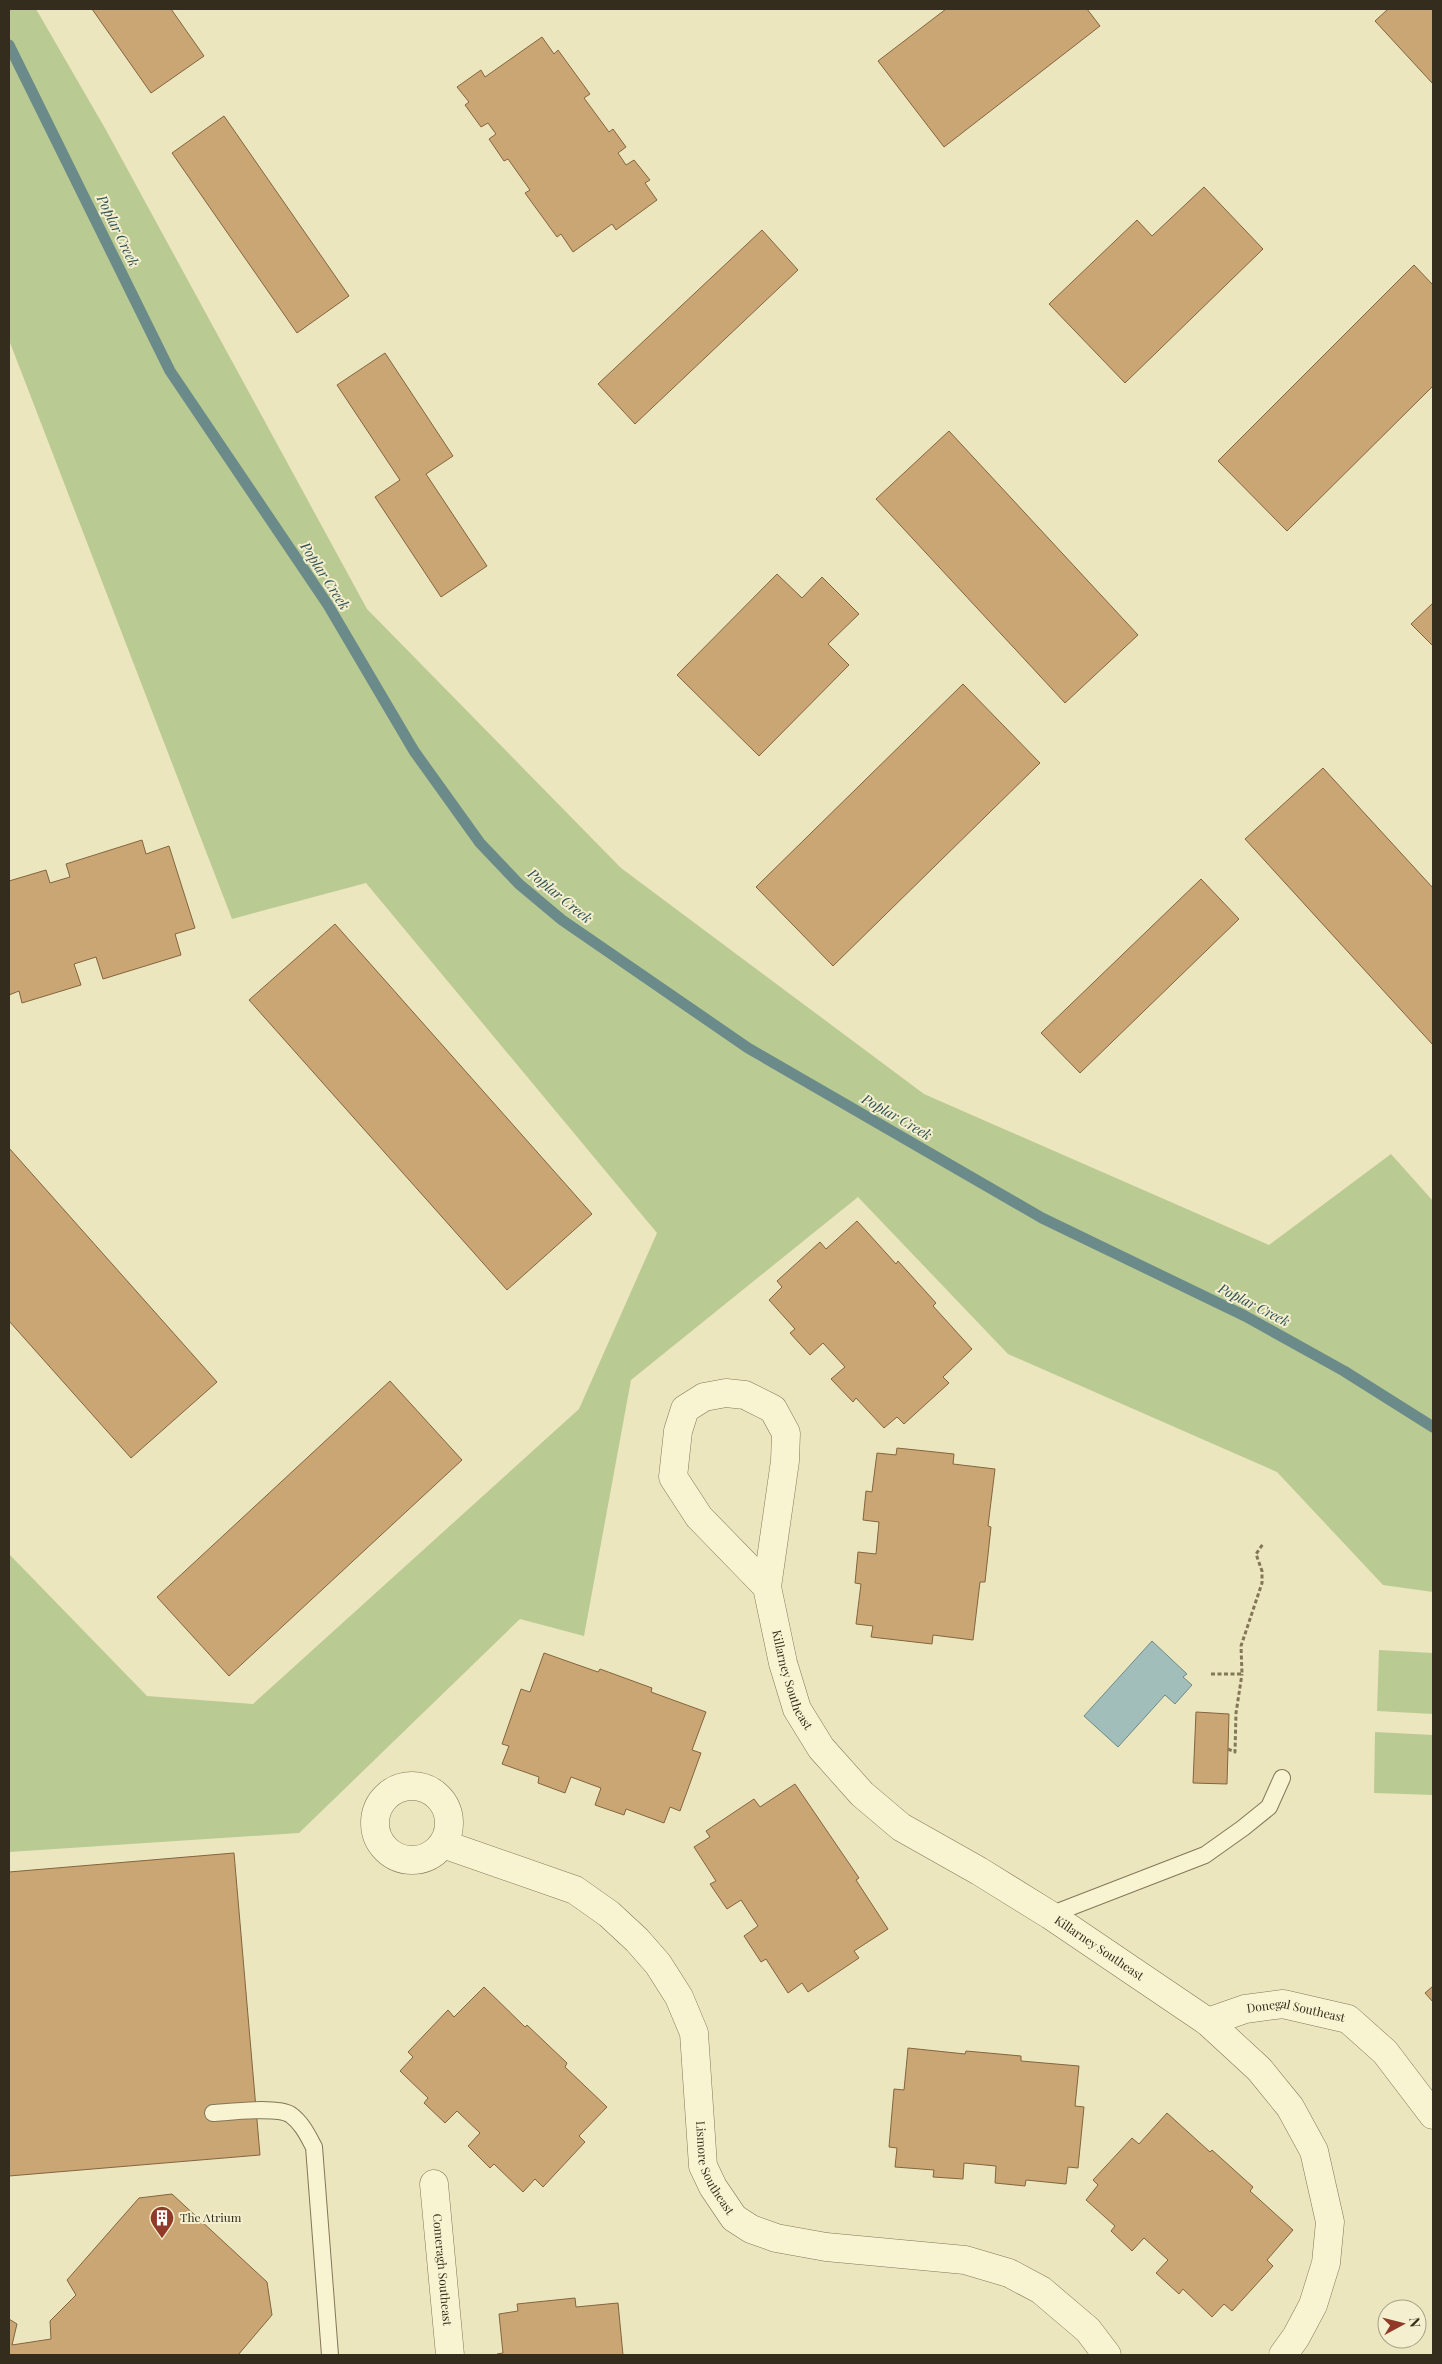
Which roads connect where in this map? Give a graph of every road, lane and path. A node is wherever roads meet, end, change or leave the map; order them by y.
1 (1263, 1544) dead end
2 (767, 1587) junction
3 (1211, 1674) dead end
4 (1242, 1674) junction
5 (1228, 1749) dead end
6 (1282, 1778) dead end
7 (443, 1844) dead end
8 (1050, 1915) junction
9 (1208, 2022) junction
10 (213, 2113) dead end
11 (1433, 2115) edge
12 (434, 2184) dead end
13 (330, 2355) edge
14 (450, 2355) edge
15 (1106, 2355) edge
16 (1283, 2355) edge

1 - 4 path
2 - 2 street, Killarney Southeast
2 - 8 street, Killarney Southeast
3 - 4 path
4 - 5 path
6 - 8 lane
7 - 15 street, Lismore Southeast
8 - 9 street, Killarney Southeast
9 - 11 street, Donegal Southeast
9 - 16 street, Killarney Southeast
10 - 13 lane
12 - 14 street, Comeragh Southeast

